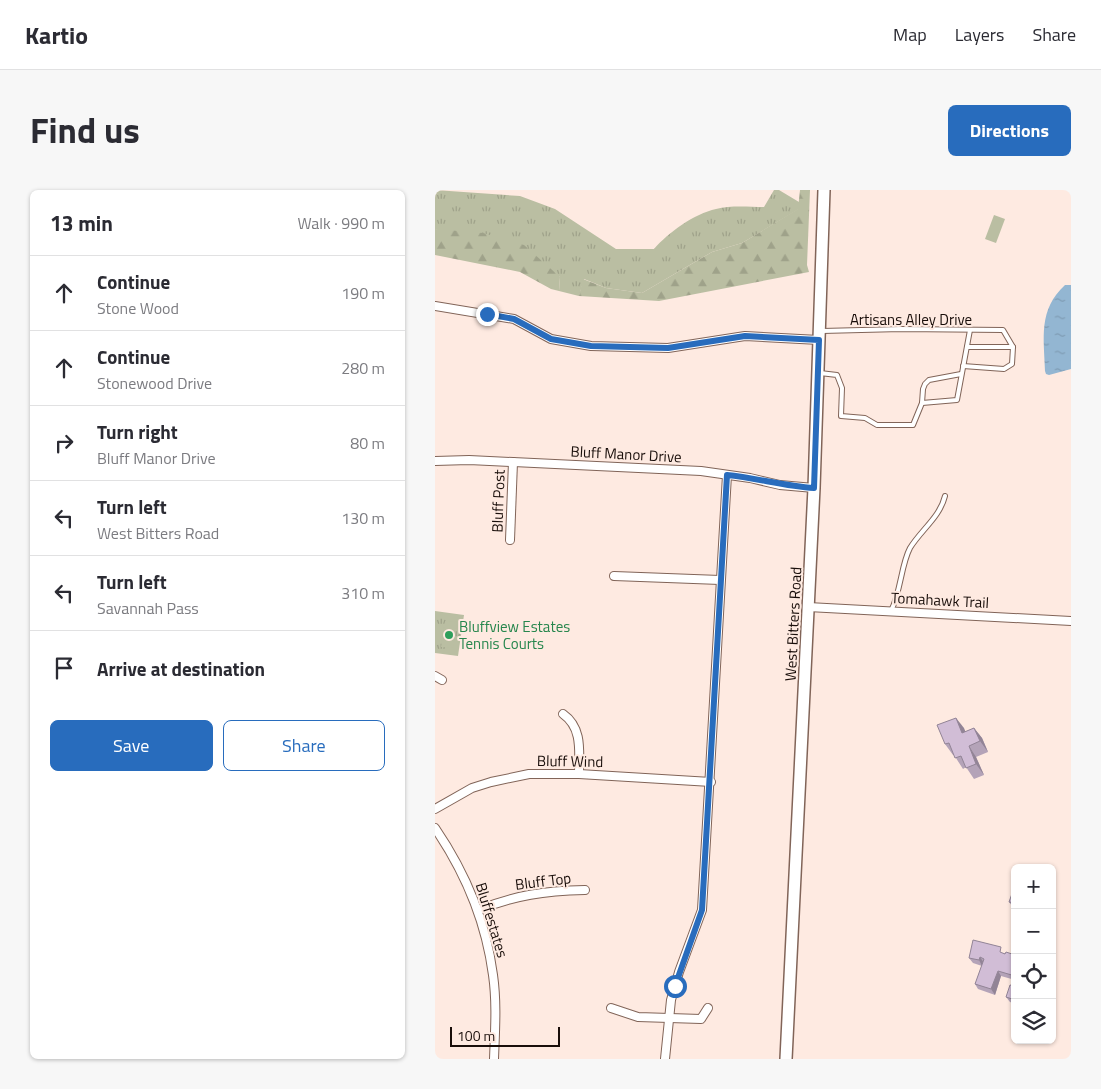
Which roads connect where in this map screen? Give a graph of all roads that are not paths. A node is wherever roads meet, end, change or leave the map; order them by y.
1 (824, 190) edge
2 (435, 306) edge
3 (970, 330) junction
4 (819, 336) junction
5 (1013, 347) junction
6 (967, 348) junction
7 (963, 366) junction
8 (818, 373) junction
9 (961, 374) junction
10 (922, 403) junction
11 (435, 461) edge
12 (513, 462) junction
13 (727, 475) junction
14 (814, 488) junction
15 (945, 496) dead end
16 (510, 540) dead end
17 (614, 576) dead end
18 (721, 580) junction
19 (808, 607) junction
20 (891, 611) junction
21 (1071, 621) edge
22 (563, 714) dead end
23 (579, 774) junction
24 (711, 782) junction
25 (435, 809) edge
26 (435, 828) edge
27 (585, 890) dead end
28 (477, 910) junction
29 (611, 1008) dead end
30 (708, 1008) dead end
31 (668, 1018) junction
32 (494, 1059) edge
33 (665, 1059) edge
34 (786, 1059) edge

1 - 4 main road, West Bitters Road
2 - 4 street
3 - 4 lane, Artisans Alley Drive
3 - 5 lane, Artisans Alley Drive
3 - 6 lane
4 - 8 main road, West Bitters Road
5 - 6 lane
5 - 7 lane
6 - 7 lane
7 - 9 lane
8 - 10 lane
8 - 14 main road, West Bitters Road
9 - 10 lane
9 - 10 lane
11 - 12 street, Bluff Manor Drive
12 - 13 street, Bluff Manor Drive
12 - 16 street, Bluff Post
13 - 14 street, Bluff Manor Drive
13 - 18 street
14 - 19 main road, West Bitters Road
15 - 20 lane
17 - 18 street
18 - 24 street
19 - 20 street, Tomahawk Trail
19 - 34 main road, West Bitters Road
20 - 21 street, Tomahawk Trail
22 - 23 street
23 - 24 street, Bluff Wind
23 - 25 street, Bluff Wind
24 - 31 street
26 - 28 street, Bluffestates
27 - 28 street, Bluff Top
28 - 32 street, Bluffestates
29 - 31 street
30 - 31 street
31 - 33 street

